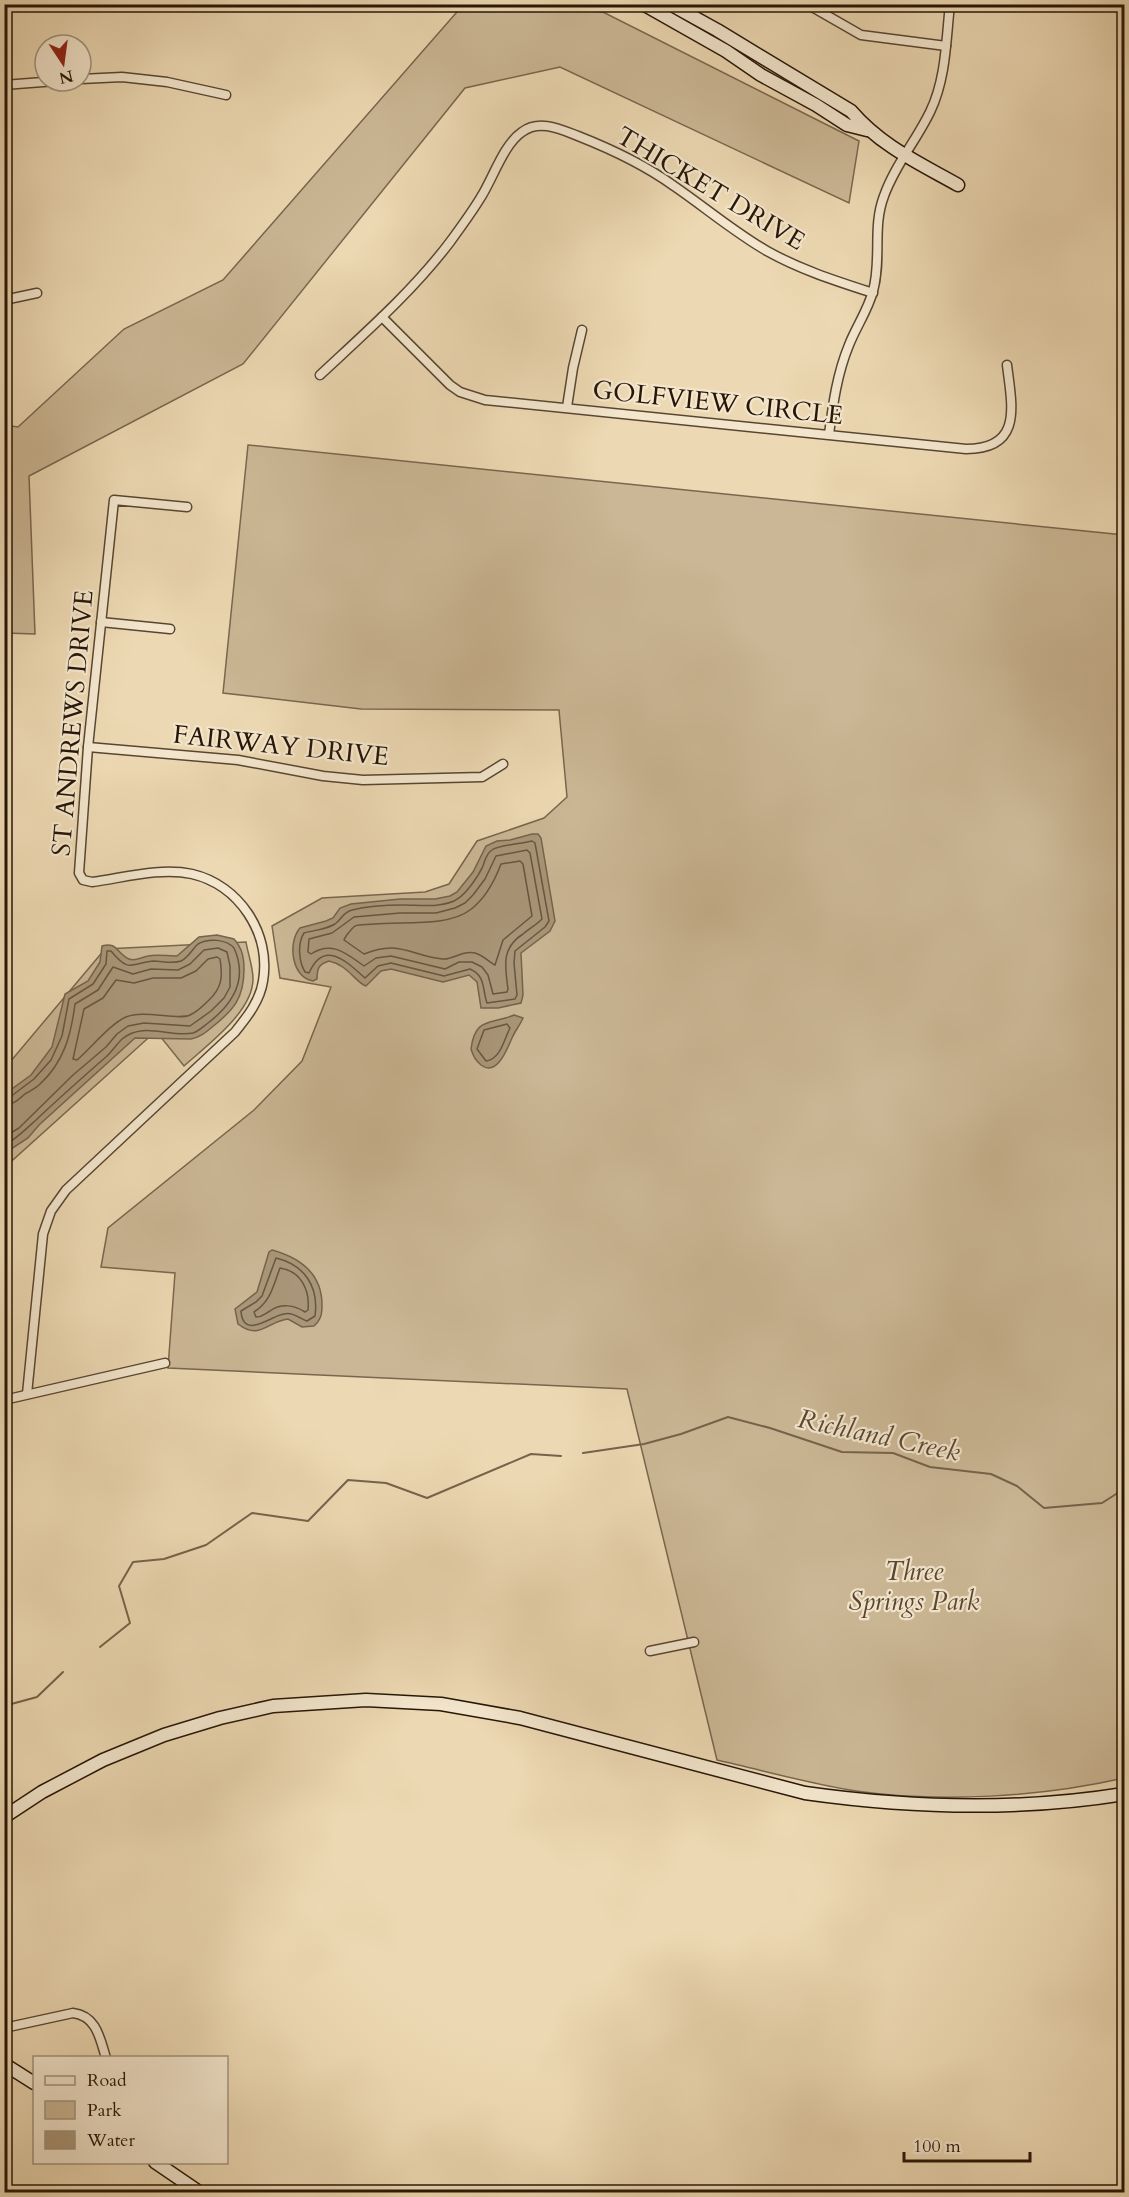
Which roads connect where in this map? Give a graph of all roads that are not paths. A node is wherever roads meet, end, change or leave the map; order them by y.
1 (643, 4) edge
2 (670, 4) edge
3 (807, 4) edge
4 (950, 4) edge
5 (946, 46) junction
6 (93, 78) edge
7 (33, 83) edge
8 (4, 85) edge
9 (226, 94) dead end
10 (867, 130) junction
11 (903, 155) junction
12 (958, 185) dead end
13 (37, 293) dead end
14 (873, 293) junction
15 (4, 300) edge
16 (382, 317) junction
17 (582, 330) dead end
18 (1007, 365) dead end
19 (320, 375) dead end
20 (567, 407) junction
21 (829, 435) junction
22 (188, 507) dead end
23 (102, 622) junction
24 (170, 628) dead end
25 (88, 747) junction
26 (503, 764) dead end
27 (165, 1363) dead end
28 (27, 1394) junction
29 (4, 1400) edge
30 (694, 1642) dead end
31 (650, 1651) dead end
32 (1125, 1794) edge
33 (4, 1817) edge
34 (4, 2028) edge
35 (105, 2056) edge
36 (4, 2064) edge
37 (33, 2082) edge
38 (156, 2164) edge
39 (199, 2193) edge

1 - 10 main road
2 - 10 main road
3 - 5 street
4 - 5 street
5 - 11 street
6 - 9 street
7 - 8 street
10 - 11 main road
11 - 12 main road
11 - 14 street
13 - 15 street
14 - 16 street, THICKET DRIVE
14 - 21 street
16 - 19 street, THICKET DRIVE
16 - 20 street, GOLFVIEW CIRCLE
17 - 20 street
18 - 21 street, GOLFVIEW CIRCLE
20 - 21 street, GOLFVIEW CIRCLE
22 - 23 street, ST ANDREWS DRIVE
23 - 24 street
23 - 25 street, ST ANDREWS DRIVE
25 - 26 street, FAIRWAY DRIVE
25 - 28 street, ST ANDREWS DRIVE
27 - 28 street
28 - 29 street
30 - 31 street
32 - 33 main road
34 - 35 street
36 - 37 main road
38 - 39 main road

